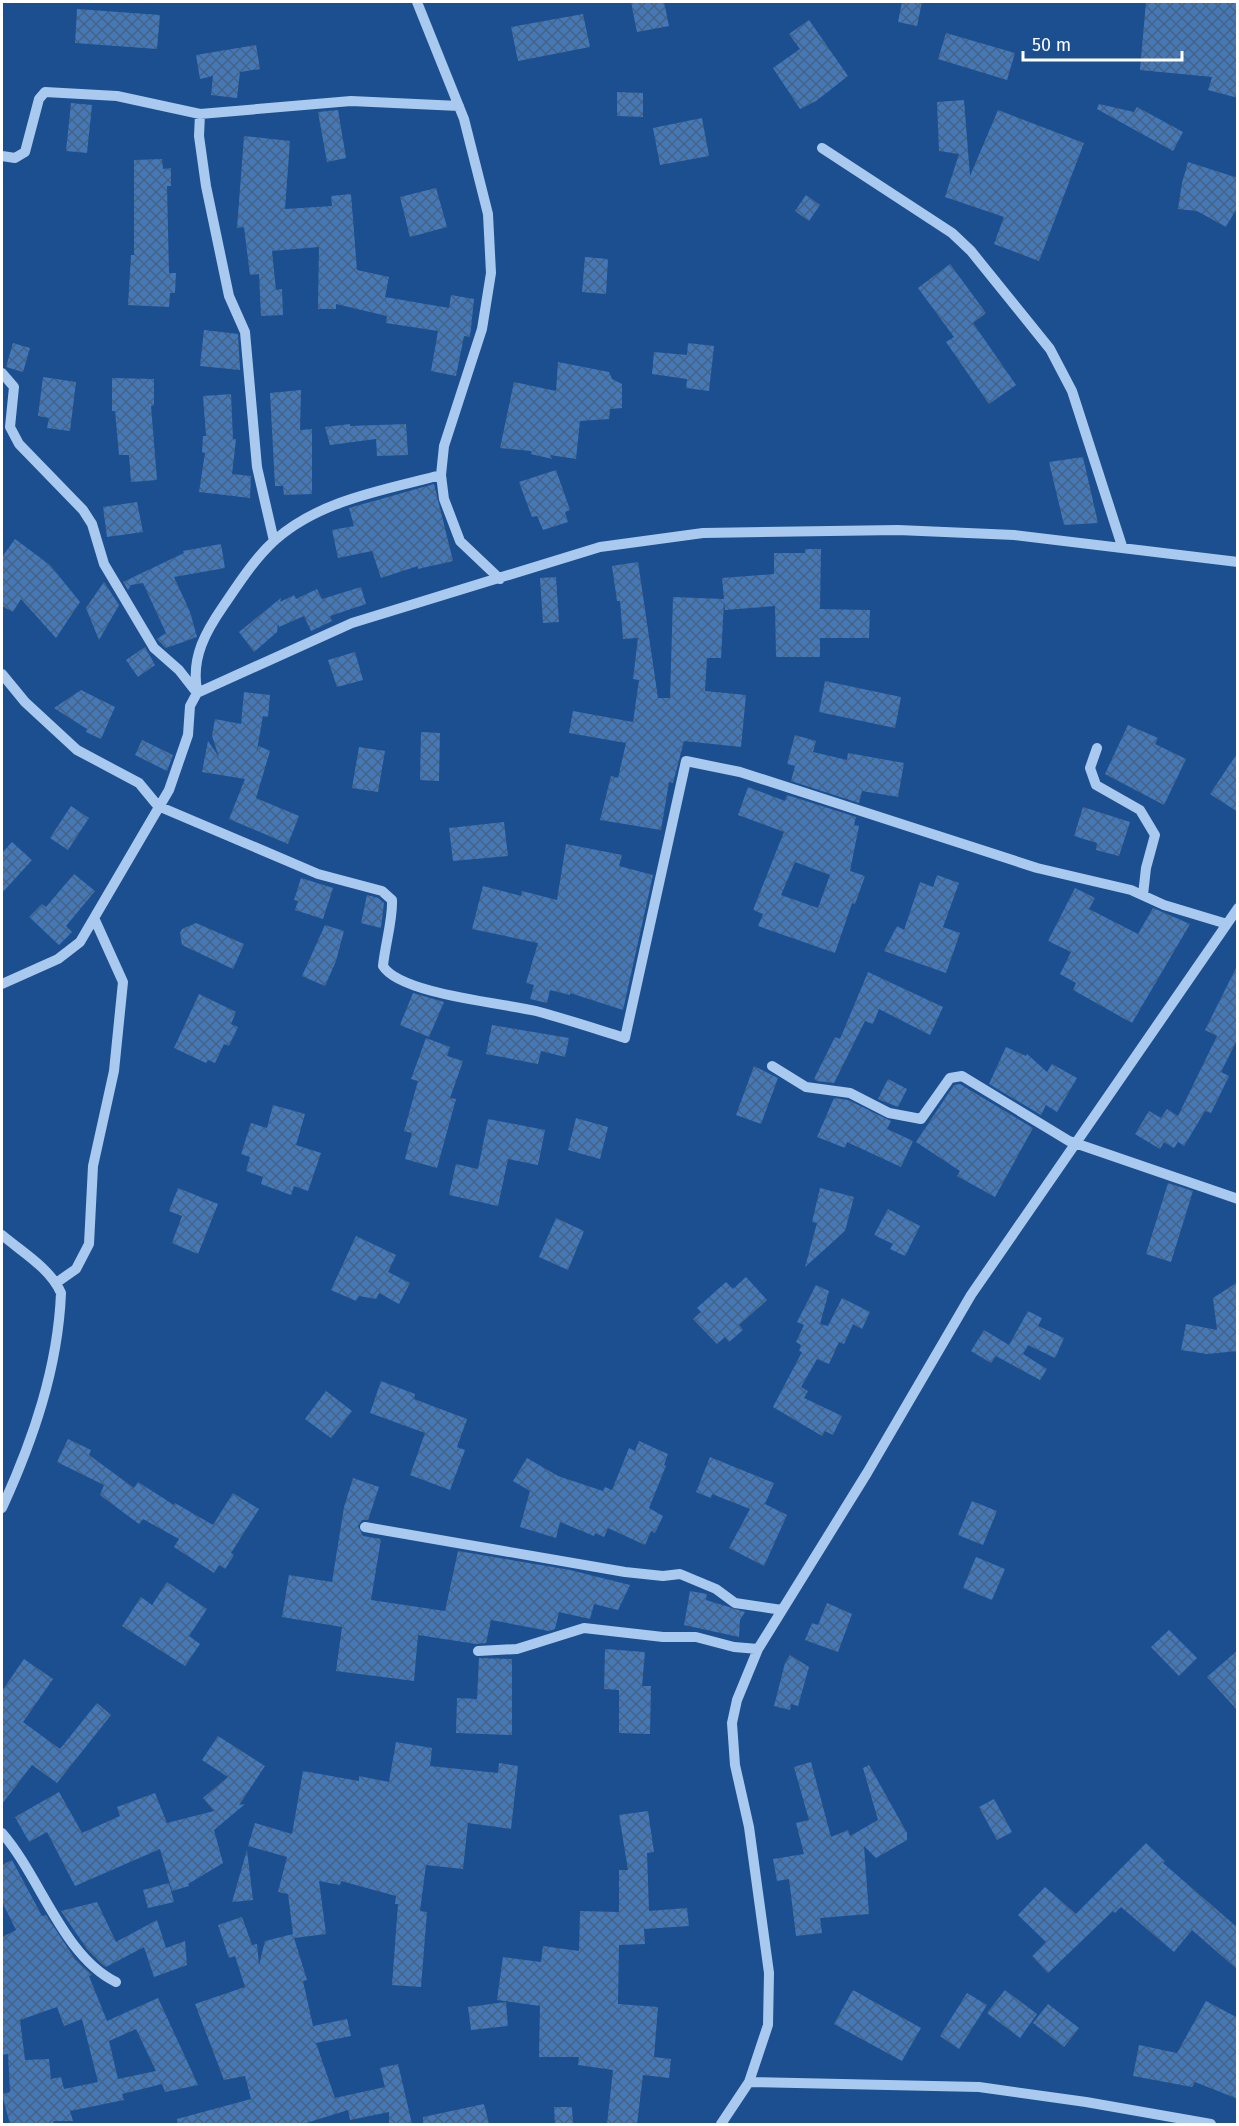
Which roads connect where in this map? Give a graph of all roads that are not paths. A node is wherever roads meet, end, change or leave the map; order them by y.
1 (417, 2) edge
2 (459, 106) junction
3 (200, 114) junction
4 (822, 148) dead end
5 (2, 156) edge
6 (2, 373) edge
7 (441, 475) junction
8 (274, 541) junction
9 (1122, 546) junction
10 (1238, 562) edge
11 (500, 579) junction
12 (2, 674) edge
13 (197, 693) junction
14 (1097, 748) dead end
15 (158, 806) junction
16 (1143, 895) junction
17 (1238, 908) edge
18 (95, 920) junction
19 (1227, 924) junction
20 (2, 984) edge
21 (772, 1066) dead end
22 (1238, 1199) edge
23 (2, 1235) edge
24 (56, 1283) junction
25 (2, 1508) edge
26 (365, 1527) dead end
27 (782, 1610) junction
28 (758, 1649) junction
29 (478, 1651) dead end
30 (2, 1833) edge
31 (117, 1982) dead end
32 (749, 2082) junction
33 (721, 2124) edge
34 (1211, 2124) edge

1 - 2 street
2 - 3 street
2 - 7 street
3 - 5 street
3 - 8 street
4 - 9 street
6 - 13 street
7 - 8 street
7 - 11 street
8 - 13 street
9 - 10 street
9 - 11 street
11 - 13 street
12 - 15 street
13 - 15 street
14 - 16 street
15 - 16 street
15 - 18 street
16 - 19 street
17 - 19 street
18 - 20 street
18 - 24 street
19 - 27 street
21 - 22 street
23 - 24 street
24 - 25 street
26 - 27 street
27 - 28 street
28 - 29 street
28 - 32 street
30 - 31 street
32 - 33 street
32 - 34 street

